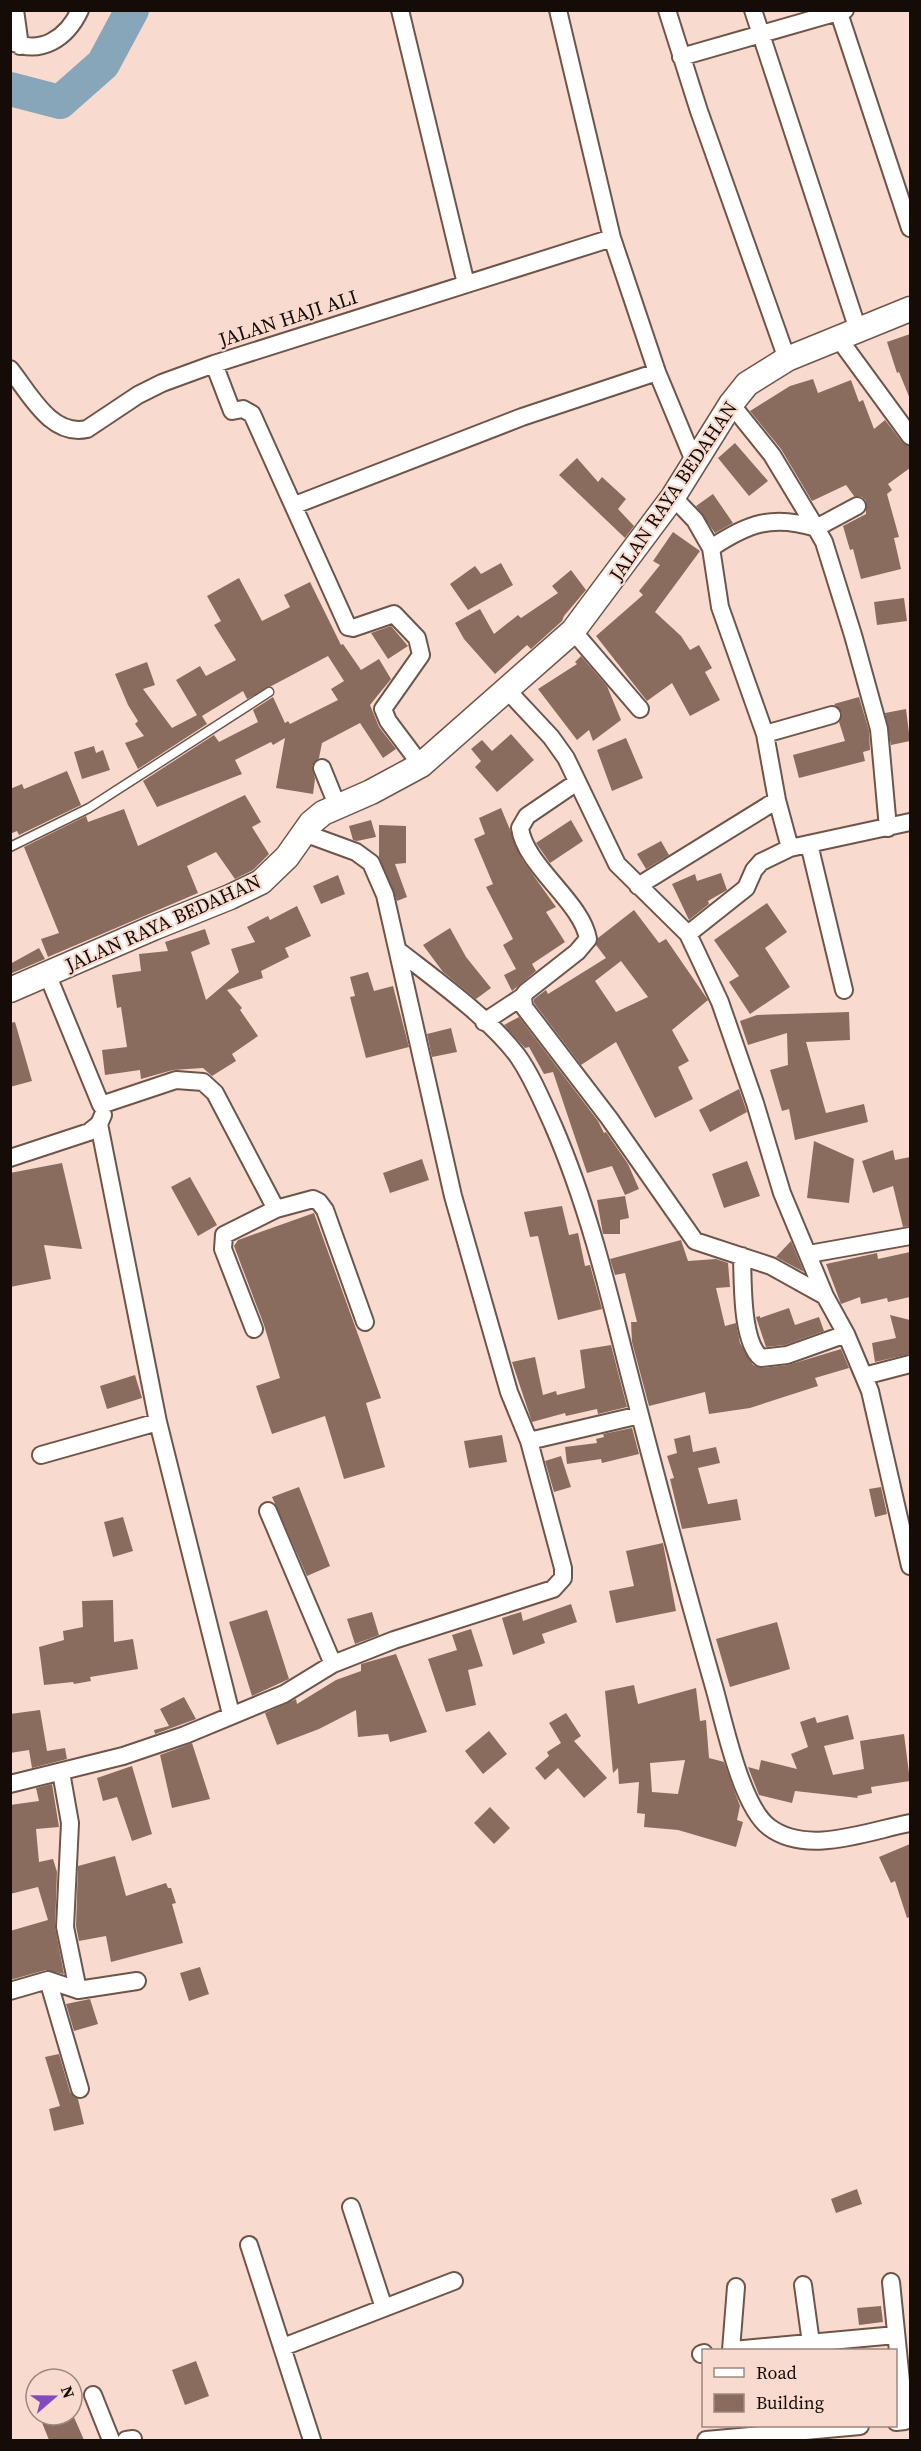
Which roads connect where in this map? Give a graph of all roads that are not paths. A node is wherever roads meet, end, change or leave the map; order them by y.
1 (15, 10) edge
2 (80, 10) edge
3 (400, 10) edge
4 (558, 10) edge
5 (667, 10) edge
6 (753, 10) edge
7 (840, 11) edge
8 (761, 35) junction
9 (15, 44) edge
10 (681, 57) junction
11 (910, 228) edge
12 (612, 238) junction
13 (466, 284) junction
14 (910, 309) edge
15 (849, 334) junction
16 (787, 359) junction
17 (214, 364) junction
18 (10, 369) edge
19 (657, 372) junction
20 (730, 404) junction
21 (910, 436) edge
22 (694, 461) junction
23 (673, 497) junction
24 (295, 505) junction
25 (857, 506) dead end
26 (816, 528) junction
27 (711, 548) junction
28 (573, 632) junction
29 (508, 691) junction
30 (268, 692) dead end
31 (640, 709) dead end
32 (832, 715) dead end
33 (765, 734) junction
34 (421, 765) junction
35 (322, 768) dead end
36 (577, 782) junction
37 (777, 800) junction
38 (337, 805) junction
39 (910, 822) edge
40 (888, 828) junction
41 (304, 833) junction
42 (809, 844) junction
43 (10, 847) edge
44 (790, 848) junction
45 (638, 886) junction
46 (688, 934) junction
47 (399, 951) junction
48 (48, 976) junction
49 (10, 990) edge
50 (844, 990) dead end
51 (522, 997) junction
52 (484, 1022) junction
53 (101, 1106) junction
54 (99, 1124) junction
55 (10, 1158) edge
56 (276, 1209) junction
57 (910, 1236) edge
58 (809, 1254) junction
59 (742, 1256) junction
60 (825, 1296) junction
61 (364, 1322) dead end
62 (255, 1329) dead end
63 (846, 1334) junction
64 (910, 1364) edge
65 (864, 1376) junction
66 (640, 1415) junction
67 (158, 1422) junction
68 (529, 1441) junction
69 (41, 1455) dead end
70 (268, 1511) dead end
71 (910, 1566) edge
72 (333, 1664) junction
73 (231, 1714) junction
74 (61, 1772) junction
75 (10, 1784) edge
76 (910, 1823) edge
77 (48, 1980) junction
78 (137, 1982) dead end
79 (78, 1990) junction
80 (10, 1991) edge
81 (80, 2089) dead end
82 (351, 2207) dead end
83 (249, 2245) dead end
84 (454, 2281) dead end
85 (891, 2282) dead end
86 (803, 2285) dead end
87 (736, 2287) dead end
88 (384, 2308) junction
89 (901, 2342) edge
90 (811, 2343) junction
91 (283, 2347) junction
92 (732, 2349) edge
93 (743, 2349) edge
94 (93, 2395) dead end
95 (897, 2422) edge
96 (850, 2427) edge
97 (111, 2440) edge
98 (312, 2440) edge
99 (706, 2440) edge

1 - 9 street
2 - 9 street
3 - 13 street
4 - 12 street
5 - 10 street
6 - 8 street
7 - 8 street
7 - 11 street
8 - 10 street
8 - 15 street
10 - 16 street
12 - 13 street, JALAN HAJI ALI
12 - 19 street
13 - 17 street, JALAN HAJI ALI
14 - 15 street, JALAN RAYA BEDAHAN
15 - 16 street, JALAN RAYA BEDAHAN
15 - 21 street
16 - 20 street, JALAN RAYA BEDAHAN
17 - 18 street, JALAN HAJI ALI
17 - 24 street
19 - 22 street
19 - 24 street
20 - 22 street, JALAN RAYA BEDAHAN
20 - 26 street
22 - 23 street, JALAN RAYA BEDAHAN
23 - 27 street
23 - 28 street, JALAN RAYA BEDAHAN
24 - 34 street
25 - 26 street
26 - 27 street
26 - 40 street
27 - 33 street
28 - 29 street, JALAN RAYA BEDAHAN
28 - 31 street
29 - 34 street, JALAN RAYA BEDAHAN
29 - 36 street
30 - 43 lane
32 - 33 street
33 - 37 street
34 - 38 street, JALAN RAYA BEDAHAN
35 - 38 street
36 - 45 street
36 - 51 street
37 - 44 street
37 - 45 street
38 - 41 street, JALAN RAYA BEDAHAN
39 - 40 street
40 - 42 street
41 - 47 street
41 - 48 street, JALAN RAYA BEDAHAN
42 - 44 street
42 - 50 street
44 - 46 street
45 - 46 street
46 - 58 street
47 - 52 street
47 - 68 street
48 - 49 street, JALAN RAYA BEDAHAN
48 - 53 street
51 - 52 street
51 - 59 street
52 - 66 street
53 - 54 street
53 - 56 street
54 - 55 street
54 - 67 street
56 - 61 street
56 - 62 street
57 - 58 street
58 - 60 street
59 - 60 street
59 - 63 street
60 - 63 street
63 - 65 street
64 - 65 street
65 - 71 street
66 - 68 street
66 - 76 street
67 - 69 street
67 - 73 street
68 - 72 street
70 - 72 street
72 - 73 street
73 - 74 street
74 - 75 street
74 - 79 street
77 - 79 street
77 - 80 street
77 - 81 street
78 - 79 street
82 - 88 street
83 - 91 street
84 - 88 street
85 - 89 street
86 - 90 street
87 - 92 street
88 - 91 street
89 - 90 street
89 - 95 street
90 - 93 street
91 - 98 street
94 - 97 street
96 - 99 street

